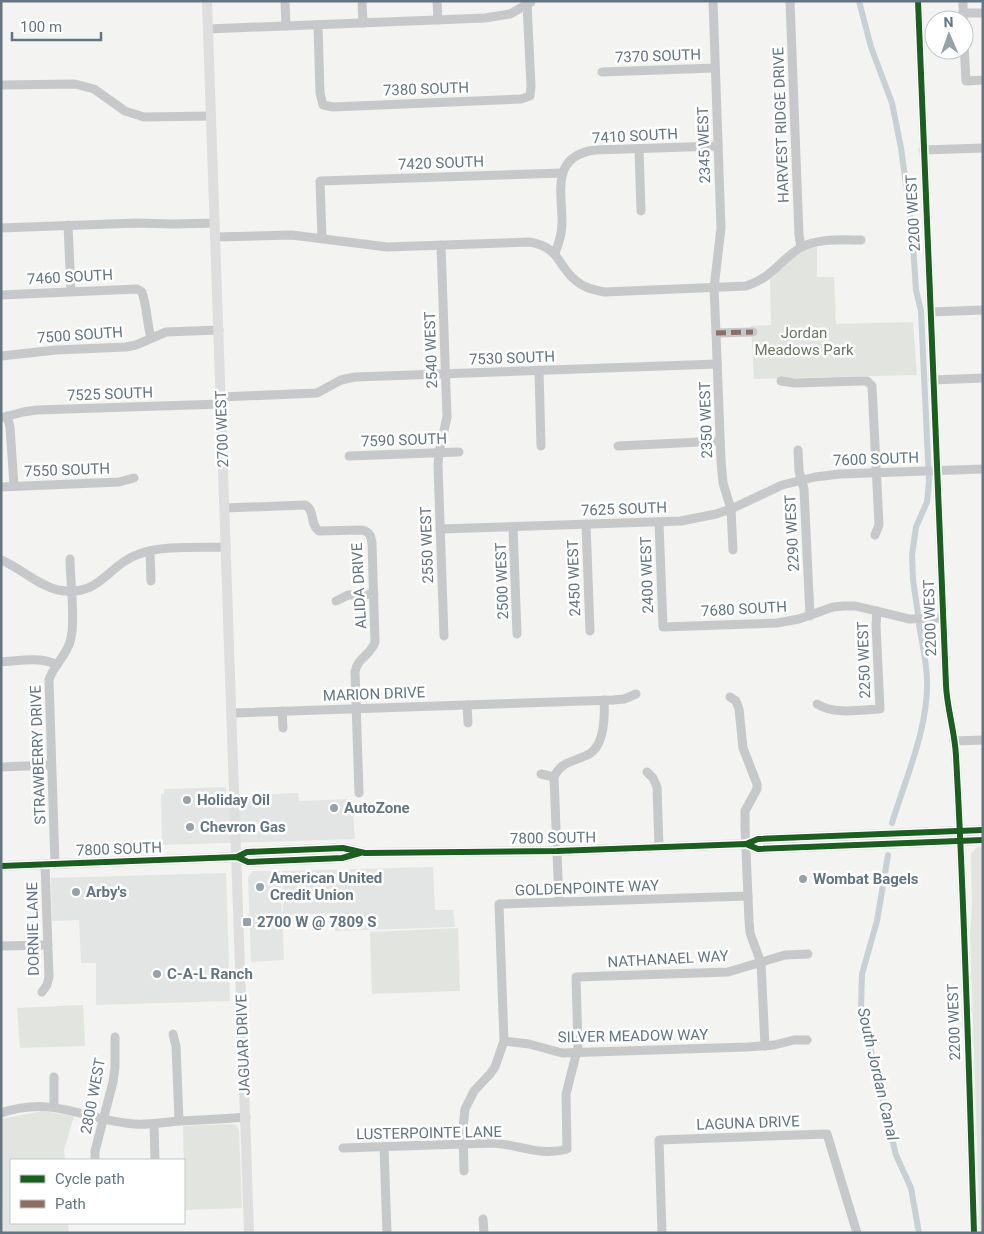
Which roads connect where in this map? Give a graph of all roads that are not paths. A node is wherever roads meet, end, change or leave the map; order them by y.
1 (207, 1) edge
2 (362, 1) edge
3 (437, 1) edge
4 (713, 1) edge
5 (790, 1) edge
6 (918, 1) edge
7 (284, 2) edge
8 (530, 2) edge
9 (438, 20) junction
10 (363, 23) junction
11 (318, 25) junction
12 (286, 26) junction
13 (208, 29) junction
14 (965, 60) edge
15 (715, 68) junction
16 (602, 72) dead end
17 (983, 80) edge
18 (1, 85) edge
19 (211, 116) junction
20 (718, 146) junction
21 (983, 148) edge
22 (639, 149) junction
23 (923, 150) junction
24 (562, 173) junction
25 (641, 211) dead end
26 (215, 223) junction
27 (68, 225) junction
28 (1, 228) edge
29 (215, 238) junction
30 (322, 239) junction
31 (861, 240) dead end
32 (441, 245) junction
33 (801, 247) junction
34 (555, 253) junction
35 (714, 288) junction
36 (71, 291) junction
37 (1, 294) edge
38 (983, 310) edge
39 (931, 312) junction
40 (219, 330) junction
41 (753, 332) dead end
42 (716, 333) junction
43 (151, 338) junction
44 (1, 356) edge
45 (717, 364) junction
46 (539, 370) junction
47 (446, 374) junction
48 (983, 378) edge
49 (933, 380) junction
50 (781, 381) dead end
51 (311, 394) joint
52 (221, 400) junction
53 (4, 417) edge
54 (720, 442) junction
55 (541, 446) dead end
56 (618, 446) dead end
57 (798, 450) dead end
58 (459, 452) dead end
59 (439, 453) junction
60 (349, 456) dead end
61 (983, 469) edge
62 (931, 471) junction
63 (877, 472) junction
64 (134, 478) dead end
65 (802, 480) junction
66 (14, 486) junction
67 (1, 487) edge
68 (225, 508) junction
69 (731, 509) junction
70 (659, 522) junction
71 (586, 524) junction
72 (513, 527) junction
73 (440, 530) junction
74 (875, 535) dead end
75 (226, 547) junction
76 (733, 550) dead end
77 (150, 551) junction
78 (70, 559) dead end
79 (1, 560) edge
80 (151, 581) dead end
81 (71, 591) junction
82 (374, 594) junction
83 (336, 601) dead end
84 (877, 611) junction
85 (810, 616) junction
86 (943, 618) junction
87 (662, 627) joint
88 (590, 631) dead end
89 (517, 634) dead end
90 (444, 636) dead end
91 (1, 662) edge
92 (57, 664) junction
93 (636, 694) dead end
94 (730, 697) dead end
95 (604, 700) junction
96 (817, 704) dead end
97 (467, 705) junction
98 (355, 708) junction
99 (282, 711) junction
100 (232, 713) junction
101 (468, 723) dead end
102 (282, 728) dead end
103 (983, 740) edge
104 (954, 741) junction
105 (51, 765) junction
106 (1, 767) edge
107 (646, 772) dead end
108 (541, 774) dead end
109 (554, 777) junction
110 (359, 793) dead end
111 (983, 830) edge
112 (960, 836) junction
113 (983, 840) edge
114 (746, 844) junction
115 (659, 847) junction
116 (557, 851) junction
117 (237, 857) junction
118 (50, 864) junction
119 (1, 866) edge
120 (748, 896) junction
121 (559, 902) junction
122 (48, 944) junction
123 (1, 946) edge
124 (808, 954) dead end
125 (761, 963) junction
126 (42, 992) dead end
127 (173, 1034) dead end
128 (114, 1037) dead end
129 (807, 1040) dead end
130 (504, 1041) junction
131 (765, 1046) junction
132 (577, 1053) junction
133 (54, 1077) dead end
134 (54, 1107) junction
135 (1, 1113) edge
136 (246, 1117) junction
137 (104, 1118) junction
138 (179, 1121) junction
139 (154, 1124) junction
140 (464, 1145) junction
141 (384, 1147) junction
142 (343, 1148) dead end
143 (95, 1159) edge
144 (155, 1159) edge
145 (464, 1171) dead end
146 (483, 1218) dead end
147 (249, 1233) edge
148 (387, 1233) edge
149 (484, 1233) edge
150 (662, 1233) edge
151 (857, 1233) edge
152 (974, 1233) edge

1 - 13 main road, 2700 WEST
2 - 10 street
3 - 9 street
4 - 15 street, 2345 WEST
5 - 33 street, HARVEST RIDGE DRIVE
6 - 23 street, 2200 WEST
7 - 12 street
8 - 9 street
8 - 11 street, 7380 SOUTH
9 - 10 street
10 - 11 street
11 - 12 street
12 - 13 street
13 - 19 main road, 2700 WEST
14 - 17 street
15 - 16 street, 7370 SOUTH
15 - 20 street, 2345 WEST
18 - 19 street
19 - 26 main road, 2700 WEST
20 - 22 street, 7410 SOUTH
20 - 35 street, 2345 WEST
21 - 23 street
22 - 24 street, 7410 SOUTH
22 - 25 street
23 - 39 street, 2200 WEST
24 - 30 street, 7420 SOUTH
24 - 34 street
26 - 27 street
26 - 29 main road, 2700 WEST
27 - 28 street
27 - 36 street
29 - 30 street
29 - 40 main road, 2700 WEST
30 - 32 street
31 - 33 street
32 - 34 street
32 - 47 street, 2540 WEST
33 - 35 street
34 - 35 street
35 - 42 street, 2350 WEST
36 - 37 street, 7460 SOUTH
36 - 43 street, 7460 SOUTH
38 - 39 street
39 - 49 street, 2200 WEST
40 - 43 street, 7500 SOUTH
40 - 52 main road, 2700 WEST
41 - 42 street
42 - 45 street, 2350 WEST
43 - 44 street, 7500 SOUTH
45 - 46 street, 7530 SOUTH
45 - 54 street, 2350 WEST
46 - 47 street, 7530 SOUTH
46 - 55 street
47 - 51 street, 7530 SOUTH
47 - 59 street, 2540 WEST
48 - 49 street
49 - 62 street, 2200 WEST
50 - 63 street
51 - 52 street, 7525 SOUTH
52 - 53 street, 7525 SOUTH
52 - 68 main road, 2700 WEST
53 - 66 street
54 - 56 street
54 - 69 street, 2350 WEST
57 - 65 street, 2290 WEST
58 - 59 street, 7590 SOUTH
59 - 60 street, 7590 SOUTH
59 - 73 street, 2550 WEST
61 - 62 street, 7600 SOUTH
62 - 63 street, 7600 SOUTH
62 - 86 street, 2200 WEST
63 - 65 street, 7600 SOUTH
63 - 74 street
64 - 66 street, 7550 SOUTH
65 - 69 street, 7625 SOUTH
65 - 85 street, 2290 WEST
66 - 67 street, 7550 SOUTH
68 - 75 main road, 2700 WEST
68 - 82 street, ALIDA DRIVE
69 - 70 street, 7625 SOUTH
69 - 76 street, 2350 WEST
70 - 71 street, 7625 SOUTH
70 - 87 street, 2400 WEST
71 - 72 street, 7625 SOUTH
71 - 88 street, 2450 WEST
72 - 73 street, 7625 SOUTH
72 - 89 street, 2500 WEST
73 - 90 street, 2550 WEST
75 - 77 street
75 - 100 main road, 2700 WEST
77 - 80 street
77 - 81 street
78 - 81 street, STRAWBERRY DRIVE
79 - 81 street
81 - 92 street, STRAWBERRY DRIVE
82 - 83 street
82 - 98 street, ALIDA DRIVE
84 - 85 street, 7680 SOUTH
84 - 86 street, 7680 SOUTH
84 - 96 street, 2250 WEST
85 - 87 street, 7680 SOUTH
86 - 104 street, 2200 WEST
91 - 92 street
92 - 105 street, STRAWBERRY DRIVE
93 - 95 street, MARION DRIVE
94 - 114 street
95 - 97 street, MARION DRIVE
95 - 109 street
97 - 98 street, MARION DRIVE
97 - 101 street
98 - 99 street, MARION DRIVE
98 - 110 street, ALIDA DRIVE
99 - 100 street, MARION DRIVE
99 - 102 street
100 - 117 main road, 2700 WEST
103 - 104 street
104 - 112 street, 2200 WEST
105 - 106 street
105 - 118 street, STRAWBERRY DRIVE
107 - 115 street
108 - 109 street
109 - 116 street
111 - 112 main road, 7800 SOUTH
112 - 113 main road, 7800 SOUTH
112 - 114 main road, 7800 SOUTH
112 - 152 street, 2200 WEST
114 - 115 main road, 7800 SOUTH
114 - 120 street
115 - 116 main road, 7800 SOUTH
116 - 117 main road, 7800 SOUTH
116 - 121 street
117 - 118 main road, 7800 SOUTH
117 - 136 main road, JAGUAR DRIVE
118 - 119 main road, 7800 SOUTH
118 - 122 street, DORNIE LANE
120 - 121 street, GOLDENPOINTE WAY
120 - 125 street
121 - 130 street, GOLDENPOINTE WAY
122 - 123 street
122 - 126 street, DORNIE LANE
124 - 125 street, NATHANAEL WAY
125 - 131 street
125 - 132 street, NATHANAEL WAY
127 - 138 street
128 - 137 street, 2800 WEST
129 - 131 street, SILVER MEADOW WAY
130 - 132 street, SILVER MEADOW WAY
130 - 140 street, GOLDENPOINTE WAY
131 - 132 street, SILVER MEADOW WAY
132 - 140 street, LUSTERPOINTE LANE
133 - 134 street
134 - 135 street
134 - 137 street
136 - 138 street
136 - 147 main road, JAGUAR DRIVE
137 - 139 street
137 - 143 street, 2800 WEST
138 - 139 street
139 - 144 street
140 - 141 street, LUSTERPOINTE LANE
140 - 145 street, GOLDENPOINTE WAY
141 - 142 street, LUSTERPOINTE LANE
141 - 148 street
146 - 149 street
150 - 151 street, LAGUNA DRIVE

